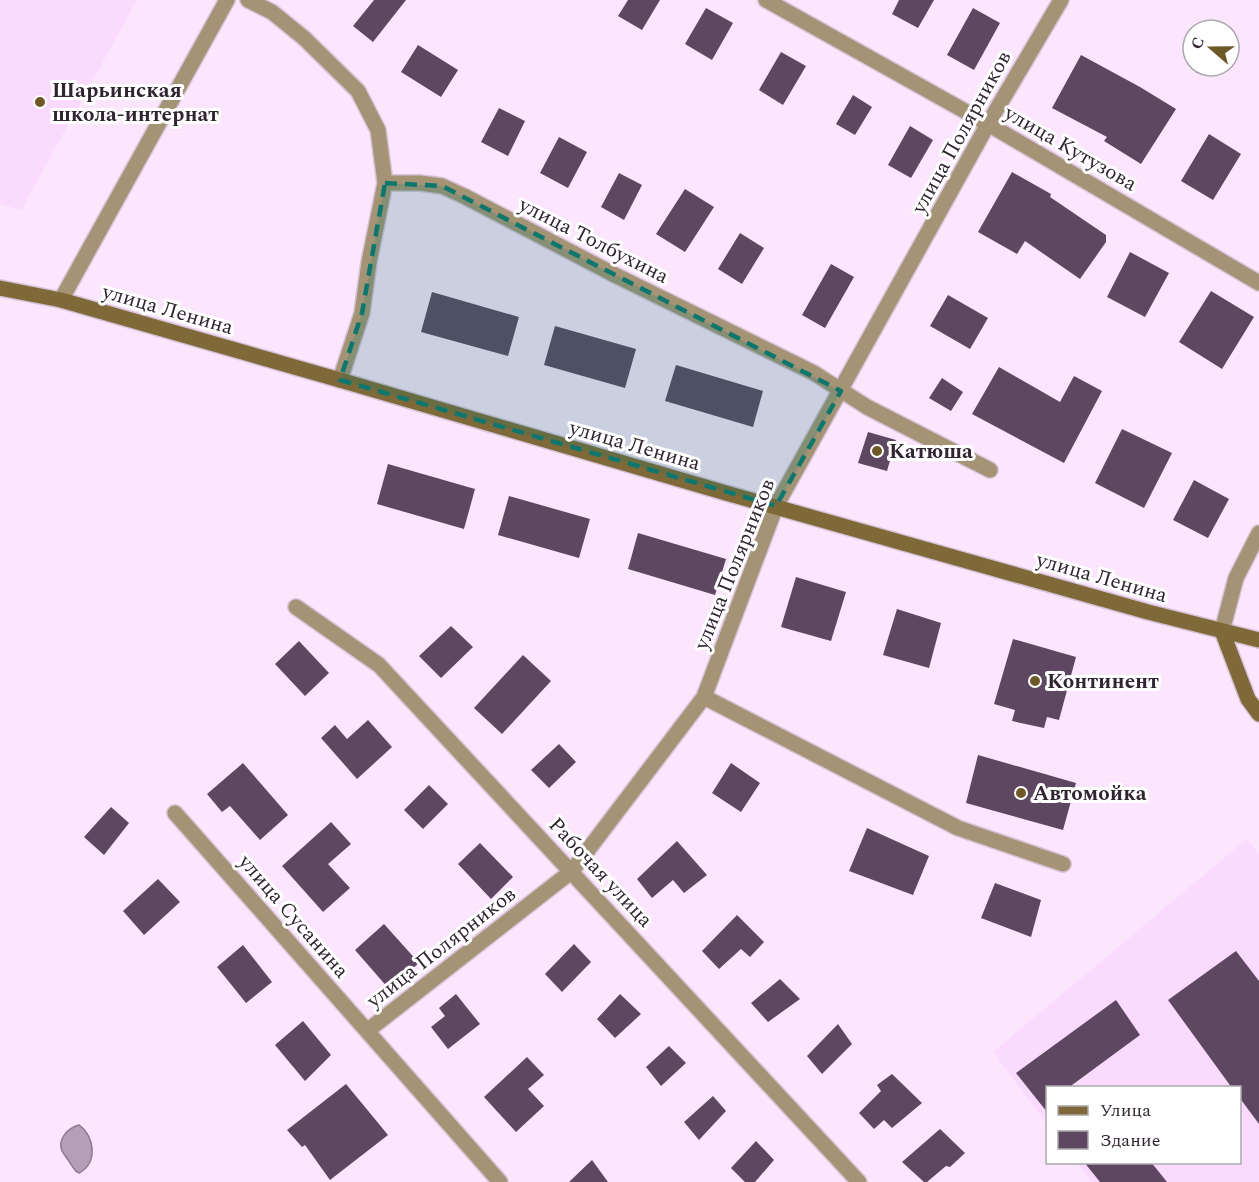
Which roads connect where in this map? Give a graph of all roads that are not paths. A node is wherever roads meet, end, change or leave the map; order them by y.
1 (227, 0) edge
2 (248, 0) edge
3 (766, 0) edge
4 (1061, 0) edge
5 (988, 124) junction
6 (385, 183) junction
7 (1259, 283) edge
8 (0, 288) edge
9 (61, 300) junction
10 (340, 380) junction
11 (841, 391) junction
12 (990, 470) dead end
13 (776, 506) junction
14 (1259, 533) edge
15 (296, 607) dead end
16 (1222, 631) junction
17 (1259, 640) edge
18 (704, 697) junction
19 (1259, 714) edge
20 (175, 813) dead end
21 (1063, 864) dead end
22 (572, 872) junction
23 (367, 1031) junction
24 (500, 1182) edge
25 (859, 1182) edge

1 - 9 street
2 - 6 street
3 - 5 street, улица Кутузова
4 - 5 street, улица Полярников
5 - 7 street, улица Кутузова
5 - 11 street, улица Полярников
6 - 10 street
6 - 11 street, улица Толбухина
8 - 9 street, улица Ленина
9 - 10 street, улица Ленина
10 - 13 street, улица Ленина
11 - 12 street, улица Толбухина
11 - 13 street, улица Полярников
13 - 16 street, улица Ленина
13 - 18 street, улица Полярников
14 - 16 street
15 - 22 street, Рабочая улица
16 - 17 street, улица Ленина
16 - 19 street
18 - 21 street
18 - 22 street, улица Полярников
20 - 23 street, улица Сусанина
22 - 23 street, улица Полярников
22 - 25 street, Рабочая улица
23 - 24 street, улица Сусанина

